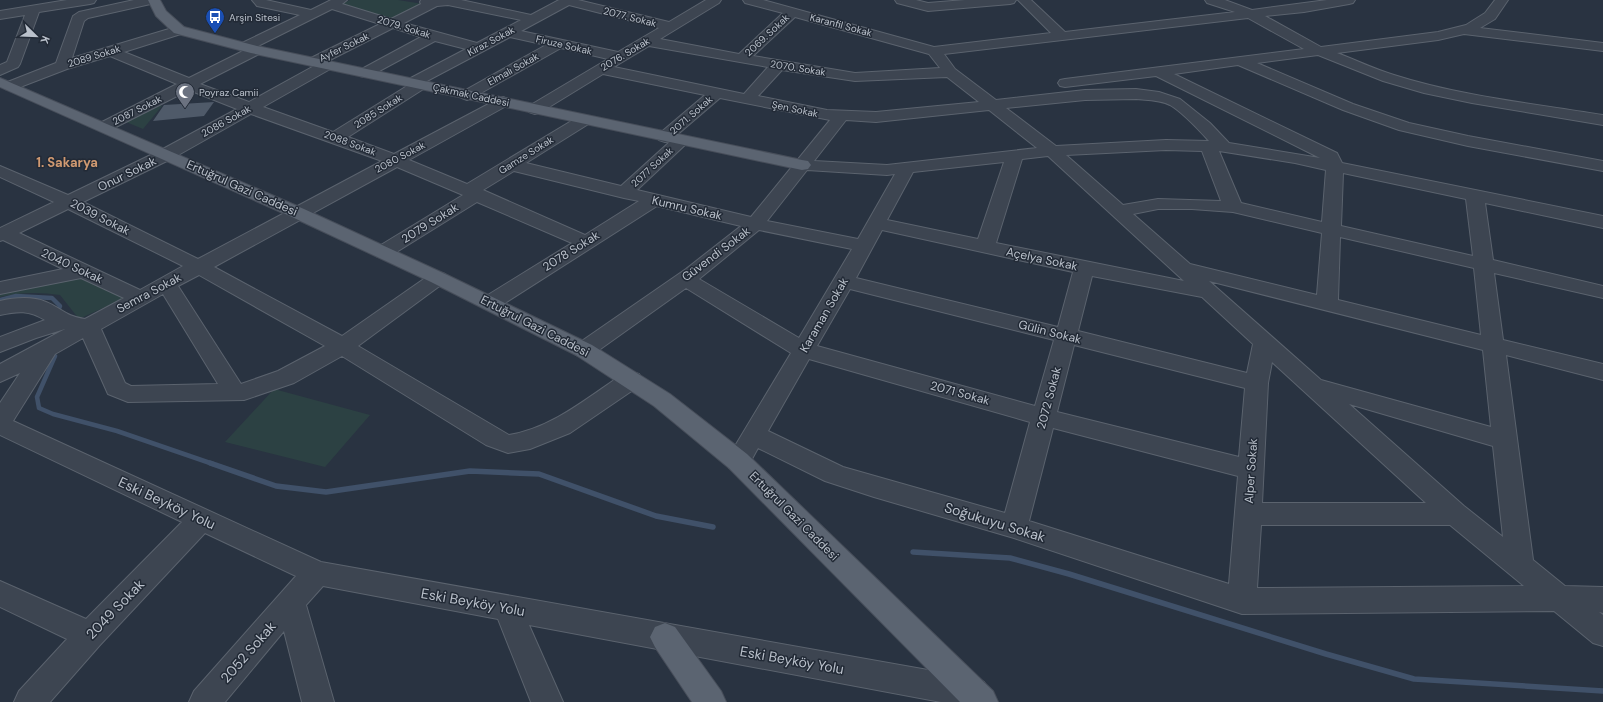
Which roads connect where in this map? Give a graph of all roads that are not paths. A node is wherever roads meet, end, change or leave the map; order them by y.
1 (90, 0) edge
2 (151, 0) edge
3 (154, 0) edge
4 (258, 0) edge
5 (417, 0) edge
6 (715, 0) edge
7 (749, 0) edge
8 (901, 0) edge
9 (1010, 0) edge
10 (1024, 0) edge
11 (1211, 0) edge
12 (1350, 0) edge
13 (1502, 0) edge
14 (568, 1) edge
15 (336, 2) edge
16 (436, 2) edge
17 (33, 10) junction
18 (792, 12) junction
19 (3, 14) edge
20 (313, 14) junction
21 (1250, 14) junction
22 (533, 19) junction
23 (392, 24) junction
24 (671, 27) junction
25 (179, 30) junction
26 (1465, 30) junction
27 (508, 32) junction
28 (433, 36) junction
29 (1062, 36) junction
30 (647, 41) junction
31 (558, 44) junction
32 (1603, 47) edge
33 (478, 48) junction
34 (250, 49) junction
35 (934, 50) junction
36 (110, 51) junction
37 (1318, 51) junction
38 (620, 57) junction
39 (742, 59) junction
40 (1239, 61) junction
41 (321, 64) junction
42 (62, 66) junction
43 (778, 66) junction
44 (601, 69) junction
45 (1157, 70) junction
46 (0, 71) edge
47 (950, 72) junction
48 (366, 73) junction
49 (190, 84) junction
50 (416, 84) junction
51 (10, 86) edge
52 (716, 93) junction
53 (467, 94) junction
54 (980, 95) junction
55 (0, 99) edge
56 (748, 99) junction
57 (503, 102) junction
58 (993, 105) junction
59 (251, 107) junction
60 (535, 109) junction
61 (840, 116) junction
62 (584, 120) junction
63 (1603, 120) edge
64 (104, 127) junction
65 (335, 138) junction
66 (672, 139) junction
67 (1216, 147) junction
68 (1052, 151) junction
69 (167, 154) junction
70 (1015, 155) junction
71 (396, 160) junction
72 (511, 165) junction
73 (802, 165) junction
74 (1335, 166) junction
75 (1603, 166) edge
76 (907, 168) junction
77 (0, 171) edge
78 (473, 193) junction
79 (624, 193) junction
80 (1475, 195) junction
81 (654, 200) junction
82 (70, 201) junction
83 (1233, 207) junction
84 (1118, 211) junction
85 (298, 213) junction
86 (1603, 222) edge
87 (876, 223) junction
88 (755, 224) junction
89 (1331, 230) junction
90 (2, 234) edge
91 (586, 242) junction
92 (863, 246) junction
93 (985, 247) junction
94 (383, 252) junction
95 (1484, 264) junction
96 (198, 266) junction
97 (1084, 268) junction
98 (1182, 268) junction
99 (84, 271) junction
100 (438, 278) junction
101 (685, 278) junction
102 (844, 281) junction
103 (166, 284) junction
104 (0, 288) edge
105 (1208, 292) junction
106 (1603, 292) edge
107 (140, 298) junction
108 (490, 303) junction
109 (1327, 304) junction
110 (0, 308) edge
111 (65, 321) junction
112 (89, 326) junction
113 (1066, 335) junction
114 (1264, 342) junction
115 (0, 345) edge
116 (1493, 345) junction
117 (343, 346) junction
118 (48, 348) junction
119 (584, 350) junction
120 (803, 350) junction
121 (1603, 372) edge
122 (0, 374) edge
123 (631, 380) junction
124 (1257, 383) junction
125 (1312, 385) junction
126 (234, 392) junction
127 (1044, 416) junction
128 (0, 422) edge
129 (0, 425) edge
130 (753, 434) junction
131 (1505, 440) junction
132 (738, 461) junction
133 (1251, 470) junction
134 (1248, 514) junction
135 (1454, 514) junction
136 (202, 518) junction
137 (1014, 527) junction
138 (1520, 566) junction
139 (317, 573) junction
140 (0, 592) edge
141 (1559, 598) junction
142 (1603, 600) edge
143 (1242, 601) junction
144 (291, 602) junction
145 (508, 608) junction
146 (1603, 633) edge
147 (90, 635) junction
148 (665, 637) junction
149 (978, 698) edge
150 (30, 702) edge
151 (205, 702) edge
152 (318, 702) edge
153 (547, 702) edge
154 (710, 702) edge

1 - 17 street
2 - 42 street
3 - 25 main road, Çakmak Caddesi
4 - 20 street
5 - 16 street
6 - 24 street, 2076. Sokak
7 - 18 street, Karanfil Sokak
8 - 9 street
10 - 29 street
11 - 21 street
12 - 21 street
13 - 26 street
14 - 22 street, Kiraz Sokak
14 - 24 street, 2077. Sokak
15 - 20 street, 2087 Sokak
15 - 23 street, 2079. Sokak
16 - 22 street
16 - 23 street, Ayfer Sokak
17 - 19 street
17 - 46 street
18 - 35 street, Karanfil Sokak
18 - 39 street, 2069. Sokak
20 - 34 street, 2087 Sokak
21 - 29 street
21 - 37 street
22 - 27 street, Kiraz Sokak
23 - 28 street, 2079. Sokak
23 - 41 street, Ayfer Sokak
24 - 30 street, 2076. Sokak
25 - 34 main road, Çakmak Caddesi
25 - 36 street, 2089 Sokak
26 - 32 street
26 - 37 street
27 - 31 street, Firuze Sokak
27 - 33 street, Kiraz Sokak
28 - 33 street, 2079. Sokak
28 - 48 street
29 - 35 street
30 - 38 street, 2076. Sokak
30 - 39 street, 2070. Sokak
31 - 38 street, Firuze Sokak
31 - 53 street, Elmalı Sokak
33 - 50 street, Kiraz Sokak
34 - 41 main road, Çakmak Caddesi
34 - 49 street, 2087 Sokak
35 - 47 street
36 - 42 street, 2089 Sokak
36 - 49 street, 2088 Sokak
37 - 40 street
37 - 63 street
38 - 44 street, 2076. Sokak
39 - 43 street, 2070. Sokak
40 - 45 street
40 - 75 street
41 - 48 main road, Çakmak Caddesi
41 - 59 street, 2086 Sokak
42 - 51 street, 2089 Sokak
43 - 47 street, 2070. Sokak
43 - 56 street
44 - 52 street, Şen Sokak
44 - 60 street, 2076. Sokak
45 - 54 street
45 - 74 street
47 - 54 street
48 - 50 main road, Çakmak Caddesi
49 - 59 street, 2088 Sokak
49 - 64 street, 2087 Sokak
50 - 53 main road, Çakmak Caddesi
50 - 65 street, 2085 Sokak
51 - 55 street, 2089 Sokak
51 - 64 main road, Ertuğrul Gazi Caddesi
52 - 56 street, Şen Sokak
52 - 66 street, 2071. Sokak
53 - 57 main road, Çakmak Caddesi
54 - 58 street
56 - 61 street, Şen Sokak
57 - 60 main road, Çakmak Caddesi
57 - 71 street, 2080 Sokak
58 - 61 street, Şen Sokak
58 - 67 street, Şen Sokak
58 - 68 street
59 - 65 street, 2088 Sokak
59 - 69 street, 2086 Sokak
60 - 62 main road, Çakmak Caddesi
61 - 73 street, Güvendi Sokak
62 - 66 main road, Çakmak Caddesi
62 - 72 street, Gamze Sokak
64 - 69 main road, Ertuğrul Gazi Caddesi
65 - 71 street, 2088 Sokak
66 - 73 main road, Çakmak Caddesi
66 - 79 street, 2077 Sokak
67 - 68 street
67 - 74 street
67 - 83 street
68 - 70 street
68 - 84 street
69 - 82 street, Onur Sokak
69 - 85 main road, Ertuğrul Gazi Caddesi
70 - 76 street
70 - 93 street
71 - 78 street, 2088 Sokak
71 - 85 street, 2080 Sokak
72 - 78 street, Gamze Sokak
72 - 79 street, Kumru Sokak
73 - 76 street
73 - 88 street, Güvendi Sokak
74 - 80 street
74 - 89 street
76 - 87 street, Karaman Sokak
77 - 82 street, 2039 Sokak
78 - 91 street, 2088 Sokak
78 - 94 street, 2079 Sokak
79 - 81 street, Kumru Sokak
80 - 86 street
80 - 95 street
81 - 88 street, Kumru Sokak
81 - 91 street, 2078 Sokak
82 - 90 street, Onur Sokak
82 - 96 street, 2039 Sokak
83 - 84 street
83 - 89 street
84 - 98 street
85 - 94 main road, Ertuğrul Gazi Caddesi
85 - 96 street, Semra Sokak
87 - 92 street, Karaman Sokak
87 - 93 street, Açelya Sokak
88 - 92 street, Kumru Sokak
88 - 101 street, Güvendi Sokak
89 - 95 street
89 - 109 street
90 - 99 street, 2040 Sokak
91 - 108 street, 2078 Sokak
92 - 102 street, Karaman Sokak
93 - 97 street, Açelya Sokak
94 - 100 main road, Ertuğrul Gazi Caddesi
95 - 106 street
95 - 116 street
96 - 103 street, Semra Sokak
96 - 117 street, 2039 Sokak
97 - 105 street, Açelya Sokak
97 - 113 street, 2072 Sokak
98 - 105 street
98 - 109 street
99 - 104 street
99 - 107 street, 2040 Sokak
100 - 108 main road, Ertuğrul Gazi Caddesi
100 - 117 street
101 - 119 street, Güvendi Sokak
101 - 120 street, 2071 Sokak
102 - 113 street, Gülin Sokak
102 - 120 street, Karaman Sokak
103 - 107 street, Semra Sokak
103 - 126 street
105 - 114 street
107 - 112 street, Semra Sokak
108 - 119 main road, Ertuğrul Gazi Caddesi
109 - 116 street
110 - 111 street
111 - 112 street
111 - 115 street
112 - 118 street, Semra Sokak
112 - 126 street
113 - 124 street, Gülin Sokak
113 - 127 street, 2072 Sokak
114 - 124 street, Alper Sokak
114 - 125 street
116 - 121 street
116 - 131 street
117 - 123 street, 2039 Sokak
117 - 126 street
118 - 122 street, Semra Sokak
118 - 128 street
119 - 123 main road, Ertuğrul Gazi Caddesi
120 - 127 street, 2071 Sokak
120 - 130 street, Karaman Sokak
123 - 132 main road, Ertuğrul Gazi Caddesi
124 - 133 street, Alper Sokak
125 - 131 street
125 - 135 street
127 - 133 street, 2071 Sokak
127 - 137 street, 2072 Sokak
129 - 136 street, Eski Beyköy Yolu
130 - 132 street, Karaman Sokak
130 - 137 street, Soğukuyu Sokak
131 - 138 street
132 - 149 main road, Ertuğrul Gazi Caddesi
133 - 134 street, Alper Sokak
134 - 135 street
134 - 143 street, Alper Sokak
135 - 138 street
136 - 139 street, Eski Beyköy Yolu
136 - 147 street, 2049 Sokak
137 - 143 street, Soğukuyu Sokak
138 - 141 street
139 - 144 street, 2052 Sokak
139 - 145 street, Eski Beyköy Yolu
140 - 147 street
141 - 142 street, Soğukuyu Sokak
141 - 143 street, Soğukuyu Sokak
141 - 146 street
144 - 151 street, 2052 Sokak
144 - 152 street
145 - 148 street, Eski Beyköy Yolu
145 - 153 street
147 - 150 street, 2049 Sokak
148 - 149 street, Eski Beyköy Yolu
148 - 154 main road

